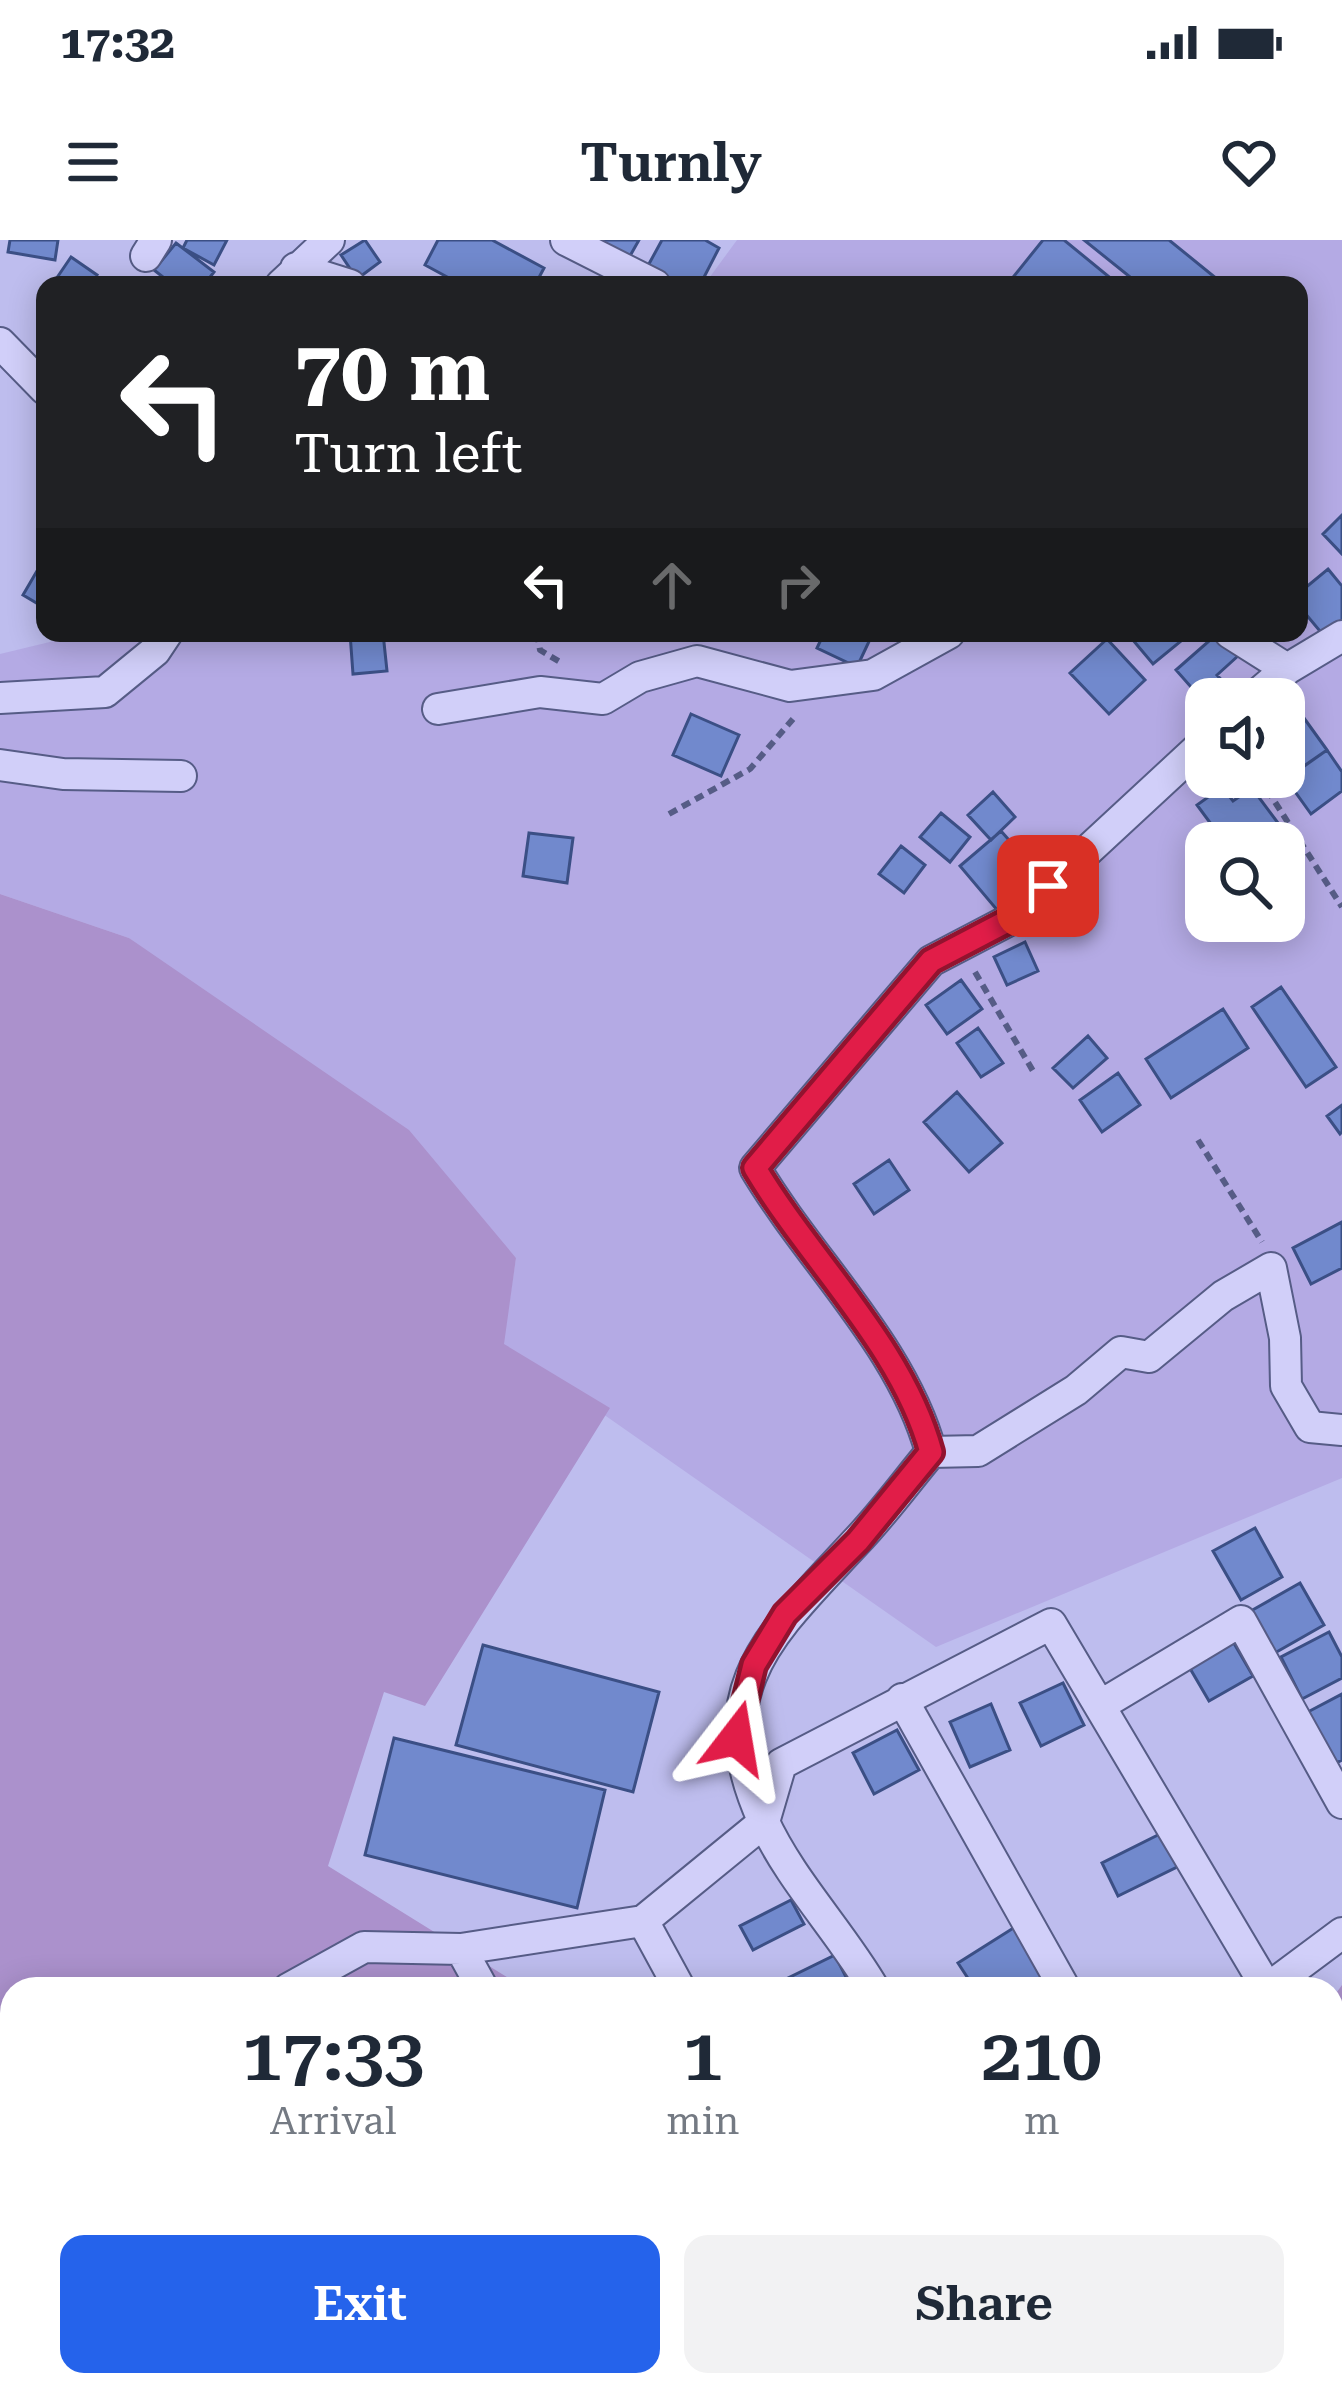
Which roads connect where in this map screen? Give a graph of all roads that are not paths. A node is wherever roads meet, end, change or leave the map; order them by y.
1 (329, 240) edge
2 (566, 240) edge
3 (290, 276) edge
4 (638, 276) edge
5 (1, 340) edge
6 (36, 379) edge
7 (1342, 636) edge
8 (160, 642) edge
9 (934, 642) edge
10 (1244, 642) edge
11 (1287, 669) junction
12 (1276, 678) edge
13 (0, 698) edge
14 (438, 709) dead end
15 (1185, 760) edge
16 (0, 765) edge
17 (181, 776) dead end
18 (1342, 1430) edge
19 (931, 1452) junction
20 (902, 1699) junction
21 (1102, 1706) junction
22 (1342, 1803) edge
23 (764, 1822) junction
24 (643, 1921) junction
25 (1342, 1933) edge
26 (461, 1949) junction
27 (310, 1977) edge
28 (476, 1977) edge
29 (673, 1977) edge
30 (866, 1977) edge
31 (1057, 1977) edge
32 (1261, 1977) edge
33 (1282, 1977) edge

1 - 3 street
2 - 4 street
5 - 6 street
7 - 11 street
8 - 13 street
9 - 14 street
10 - 11 street
11 - 12 street
15 - 19 street
16 - 17 street
18 - 19 street
19 - 23 street
20 - 21 street
20 - 23 street
20 - 31 street
21 - 22 street
21 - 32 street
23 - 24 street
23 - 30 street
24 - 26 street
24 - 29 street
25 - 33 street
26 - 27 street
26 - 28 street

